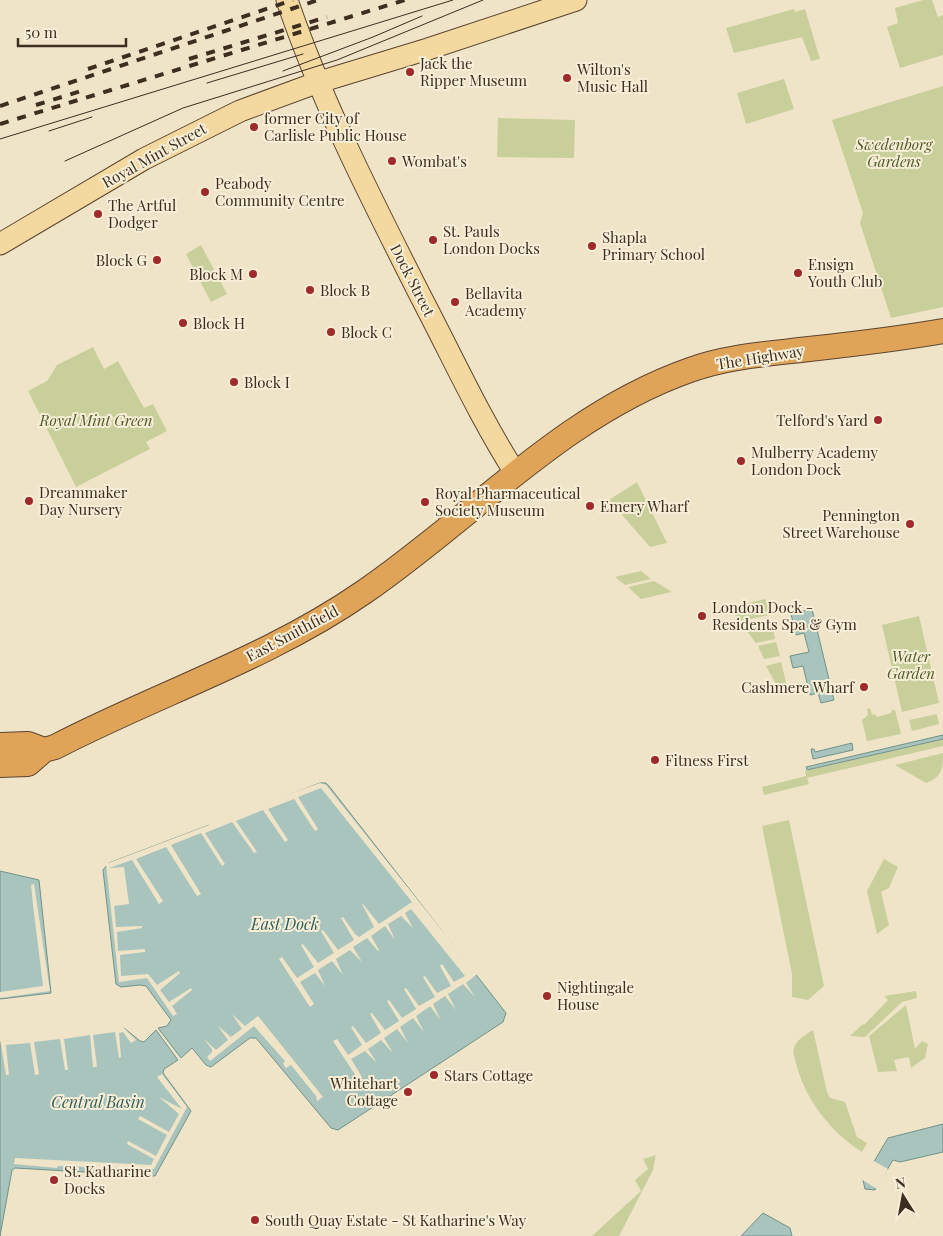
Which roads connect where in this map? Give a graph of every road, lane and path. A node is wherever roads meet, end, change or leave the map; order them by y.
1 (287, 0) edge
2 (576, 0) edge
3 (316, 83) junction
4 (0, 244) edge
5 (943, 331) edge
6 (516, 474) junction
7 (0, 744) edge
8 (44, 750) junction
9 (0, 765) edge

1 - 3 main road, Dock Street
2 - 3 main road, Royal Mint Street
3 - 4 main road, Royal Mint Street
3 - 6 main road, Dock Street
5 - 6 highway, The Highway
6 - 8 highway, East Smithfield
7 - 8 highway
8 - 9 highway, East Smithfield

